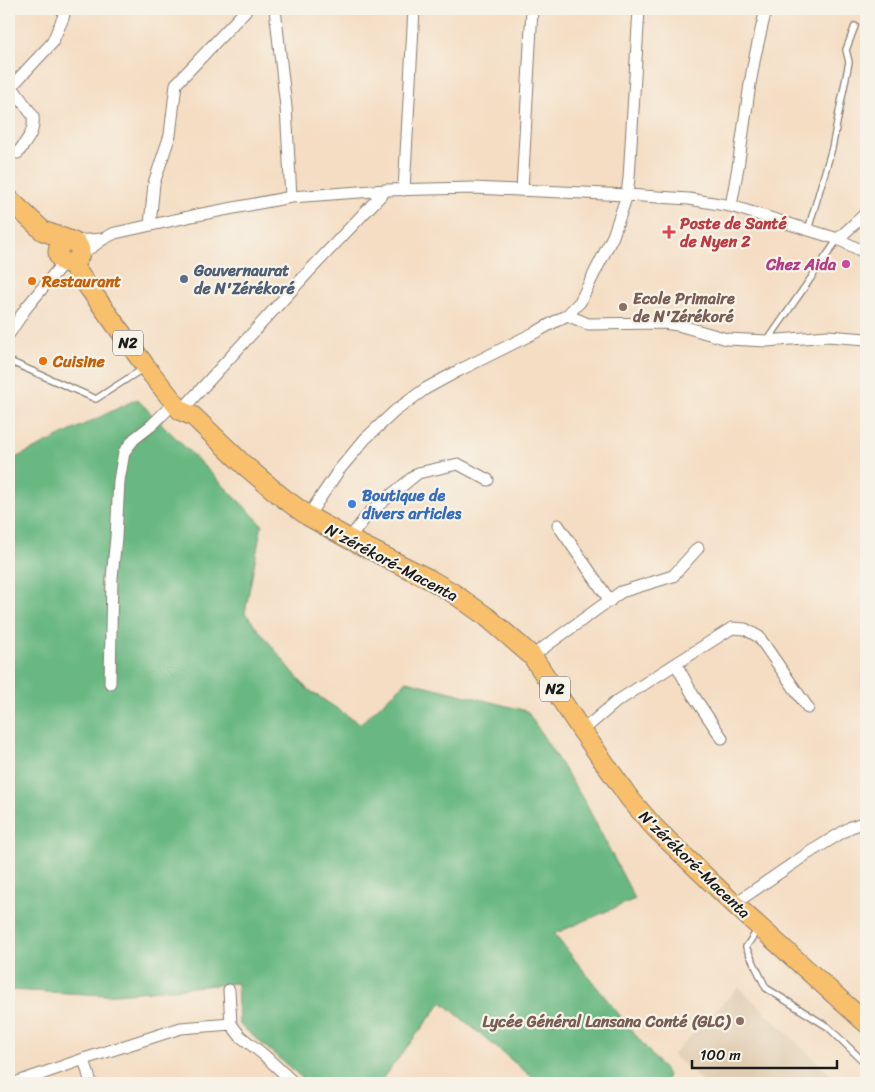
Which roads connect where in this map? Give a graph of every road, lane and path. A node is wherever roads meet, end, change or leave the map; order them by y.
1 (65, 9) edge
2 (247, 9) edge
3 (276, 9) edge
4 (414, 9) edge
5 (532, 9) edge
6 (639, 9) edge
7 (766, 9) edge
8 (855, 26) dead end
9 (10, 88) edge
10 (18, 152) dead end
11 (386, 190) junction
12 (404, 190) junction
13 (522, 190) junction
14 (627, 195) junction
15 (291, 197) junction
16 (9, 199) edge
17 (731, 206) junction
18 (9, 213) edge
19 (866, 213) edge
20 (150, 225) junction
21 (808, 230) junction
22 (838, 239) junction
23 (70, 253) junction
24 (866, 253) edge
25 (568, 315) junction
26 (9, 334) edge
27 (866, 340) edge
28 (767, 342) junction
29 (9, 361) edge
30 (146, 367) junction
31 (184, 409) junction
32 (488, 480) dead end
33 (308, 516) junction
34 (558, 525) dead end
35 (349, 539) junction
36 (698, 548) dead end
37 (610, 601) junction
38 (532, 656) junction
39 (676, 664) junction
40 (110, 683) dead end
41 (808, 708) dead end
42 (582, 731) junction
43 (722, 738) dead end
44 (866, 824) edge
45 (734, 904) junction
46 (760, 927) junction
47 (230, 990) dead end
48 (866, 1023) edge
49 (231, 1024) junction
50 (84, 1059) junction
51 (866, 1068) edge
52 (15, 1083) edge
53 (91, 1083) edge
54 (294, 1083) edge

1 - 9 street
2 - 20 street
3 - 15 street
4 - 12 street
5 - 13 street
6 - 14 street
7 - 17 street
8 - 21 lane
9 - 10 street
11 - 12 street
11 - 15 street
11 - 31 street
12 - 13 street
13 - 14 street
14 - 17 street
14 - 25 street
15 - 20 street
16 - 23 highway
17 - 21 street
18 - 23 highway, N2
19 - 22 street
20 - 23 street
21 - 22 street
22 - 24 street
22 - 28 lane
23 - 26 street
23 - 30 highway, N'zérékoré-Macenta / N2
23 - 31 highway, N'zérékoré-Macenta / N2
25 - 28 street
25 - 33 street
27 - 28 street
29 - 30 lane
30 - 31 highway, N'zérékoré-Macenta / N2
31 - 33 highway, N'zérékoré-Macenta / N2
31 - 40 street
32 - 35 street
33 - 35 highway, N'zérékoré-Macenta / N2
34 - 37 street
35 - 38 highway, N'zérékoré-Macenta / N2
36 - 37 street
37 - 38 street
38 - 42 highway, N'zérékoré-Macenta / N2
39 - 41 street
39 - 42 street
39 - 43 street
42 - 45 highway, N'zérékoré-Macenta / N2
44 - 45 street
45 - 46 highway, N'zérékoré-Macenta / N2
46 - 48 highway, N'zérékoré-Macenta / N2
46 - 51 lane
47 - 49 street
49 - 50 street
49 - 54 street
50 - 52 street
50 - 53 street

